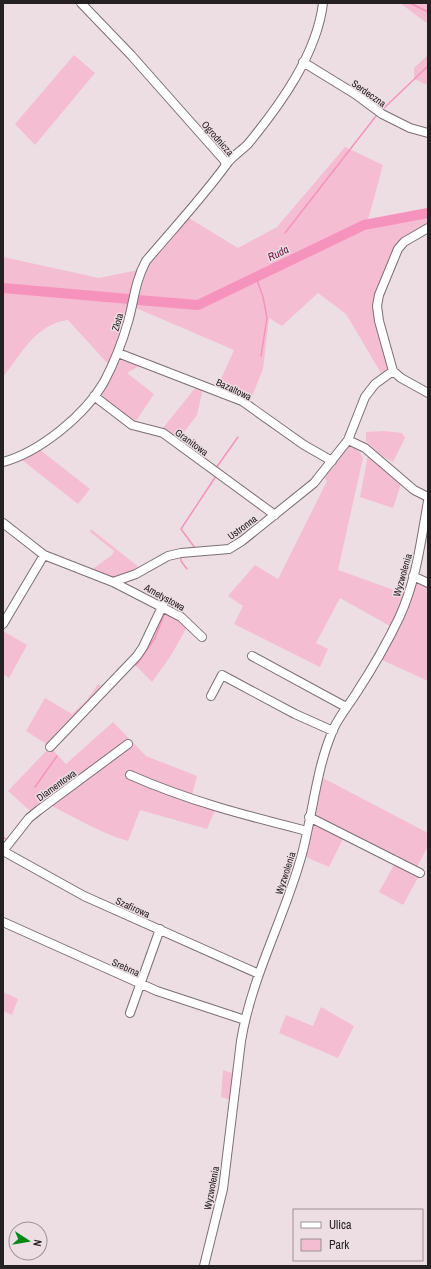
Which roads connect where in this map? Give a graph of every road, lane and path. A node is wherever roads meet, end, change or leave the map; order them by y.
1 (81, 3) edge
2 (323, 3) edge
3 (303, 62) junction
4 (428, 133) edge
5 (226, 165) junction
6 (428, 228) edge
7 (118, 353) junction
8 (393, 371) junction
9 (428, 394) edge
10 (94, 396) junction
11 (348, 440) junction
12 (332, 461) junction
13 (3, 462) edge
14 (428, 497) edge
15 (428, 501) edge
16 (275, 515) junction
17 (3, 523) edge
18 (44, 555) junction
19 (413, 576) junction
20 (113, 582) junction
21 (428, 583) edge
22 (163, 605) junction
23 (3, 624) edge
24 (202, 638) dead end
25 (252, 656) dead end
26 (211, 696) dead end
27 (346, 707) junction
28 (332, 731) junction
29 (128, 744) dead end
30 (50, 747) dead end
31 (130, 775) dead end
32 (309, 817) junction
33 (307, 831) junction
34 (3, 851) edge
35 (420, 873) dead end
36 (3, 922) edge
37 (160, 929) junction
38 (259, 974) junction
39 (141, 984) junction
40 (130, 1013) dead end
41 (245, 1020) junction
42 (204, 1266) edge

1 - 5 street, Ogrodnicza
2 - 3 street, Ogrodnicza
3 - 4 street, Serdeczna
3 - 5 street, Ogrodnicza
5 - 7 street, Złota
6 - 8 street
7 - 10 street, Złota
7 - 12 street, Bazaltowa
8 - 9 street
8 - 11 street, Ustronna
10 - 13 street, Złota
10 - 16 street, Granitowa
11 - 12 street, Ustronna
11 - 14 street
12 - 16 street, Ustronna
15 - 19 street, Wyzwolenia
16 - 20 street, Ustronna
17 - 18 street
18 - 20 street
18 - 23 street
19 - 21 street
19 - 27 street, Wyzwolenia
20 - 22 street, Ametystowa
22 - 24 street, Ametystowa
22 - 30 street
25 - 27 street
26 - 28 street
27 - 28 street, Wyzwolenia
28 - 32 street, Wyzwolenia
29 - 34 street, Diamentowa
31 - 33 street
32 - 33 street, Wyzwolenia
32 - 35 street
33 - 38 street, Wyzwolenia
34 - 37 street, Szafirowa
36 - 39 street, Srebrna
37 - 38 street, Szafirowa
37 - 39 street
38 - 41 street, Wyzwolenia
39 - 40 street
39 - 41 street, Srebrna
41 - 42 street, Wyzwolenia

